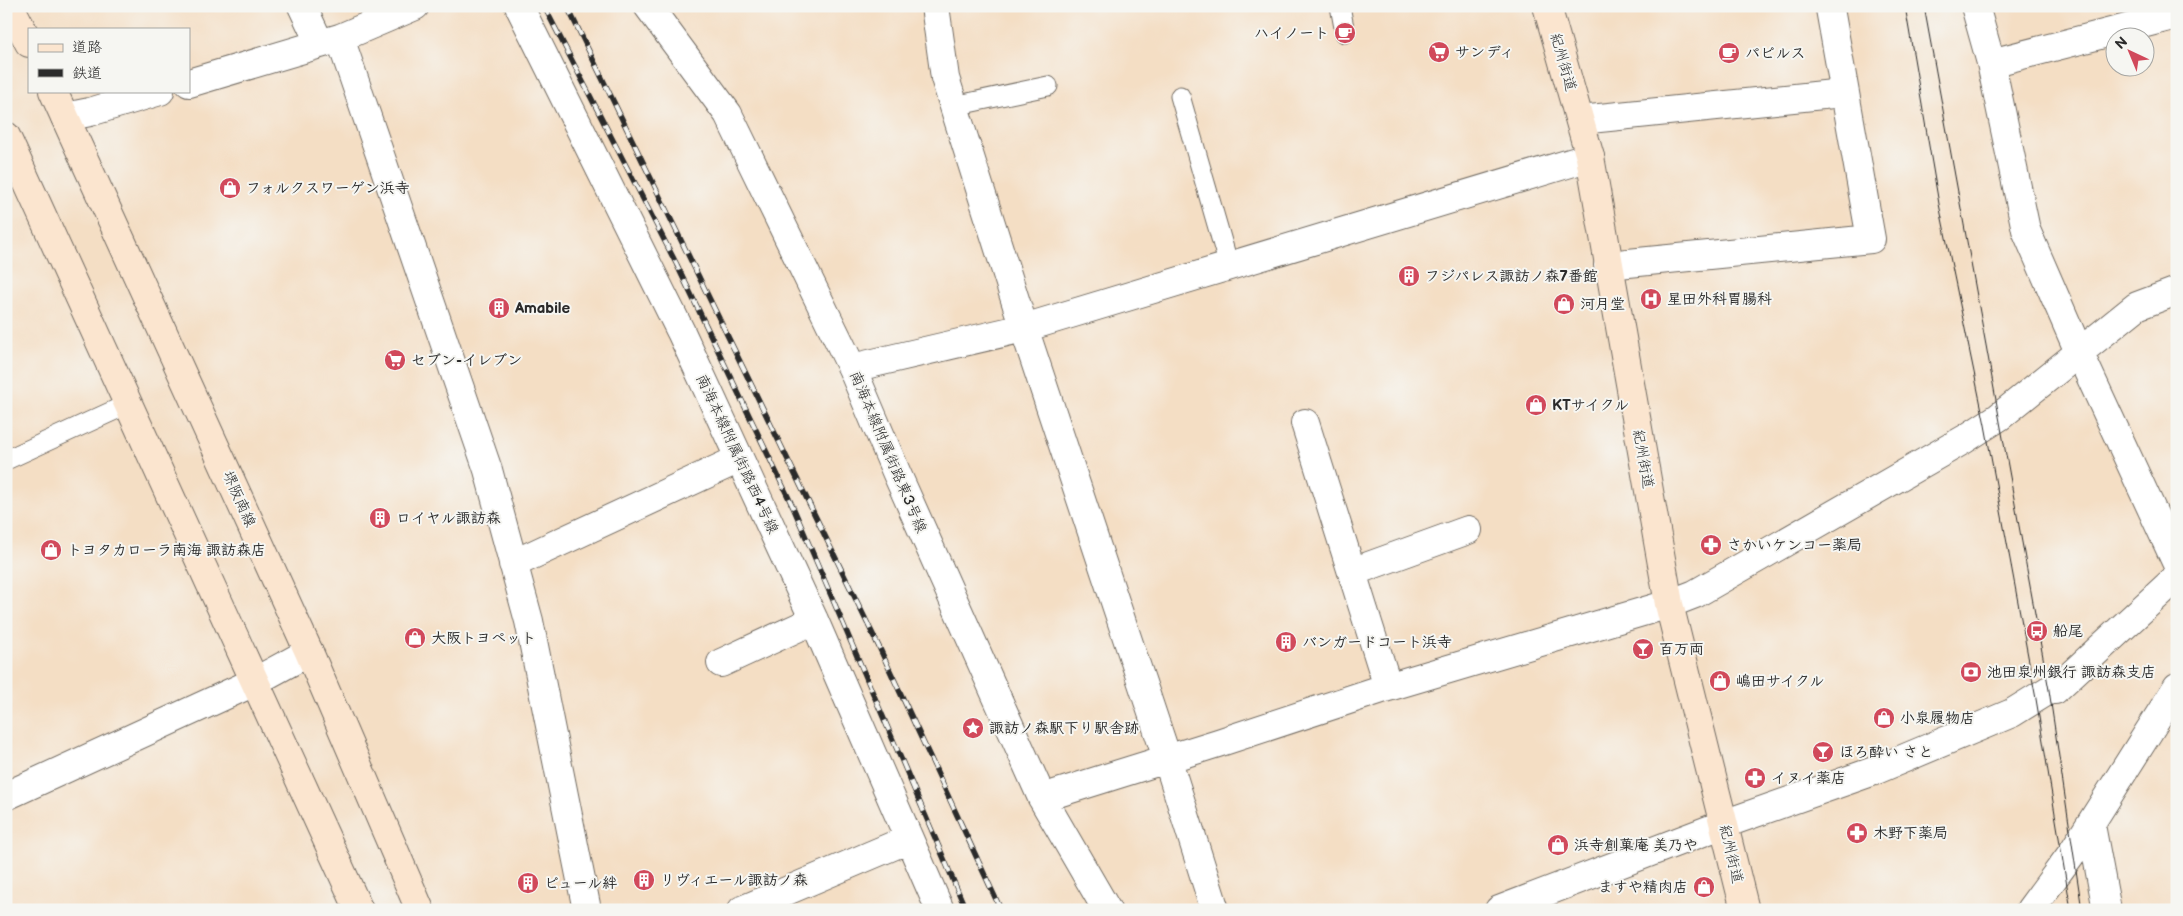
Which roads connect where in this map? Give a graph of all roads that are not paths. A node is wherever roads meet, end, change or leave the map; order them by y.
1 (10, 6) edge
2 (302, 6) edge
3 (415, 6) edge
4 (519, 6) edge
5 (648, 6) edge
6 (935, 6) edge
7 (1340, 6) edge
8 (1547, 6) edge
9 (1832, 6) edge
10 (1975, 6) edge
11 (2177, 15) edge
12 (1346, 33) dead end
13 (330, 41) junction
14 (28, 42) edge
15 (1991, 63) junction
16 (190, 83) edge
17 (1048, 86) dead end
18 (54, 92) edge
19 (157, 92) edge
20 (1843, 93) junction
21 (1180, 96) dead end
22 (954, 106) junction
23 (66, 117) junction
24 (1580, 120) junction
25 (6, 136) edge
26 (1590, 157) junction
27 (1608, 265) junction
28 (1229, 266) junction
29 (2177, 291) edge
30 (1024, 328) junction
31 (2079, 352) junction
32 (852, 368) junction
33 (128, 404) junction
34 (1305, 423) dead end
35 (739, 459) junction
36 (6, 460) edge
37 (1468, 530) dead end
38 (514, 564) junction
39 (2177, 564) edge
40 (1352, 572) junction
41 (2177, 577) edge
42 (1669, 604) junction
43 (814, 620) junction
44 (309, 652) junction
45 (721, 663) dead end
46 (254, 682) junction
47 (1388, 686) junction
48 (2177, 687) edge
49 (1167, 758) junction
50 (6, 796) edge
51 (1042, 798) junction
52 (1724, 824) junction
53 (2090, 825) junction
54 (909, 839) junction
55 (359, 910) edge
56 (420, 910) edge
57 (587, 910) edge
58 (742, 910) edge
59 (940, 910) edge
60 (1107, 910) edge
61 (1215, 910) edge
62 (1499, 910) edge
63 (1745, 910) edge
64 (2030, 910) edge
65 (2107, 910) edge

1 - 14 main road
2 - 13 street
3 - 13 street
4 - 35 street, 南海本線附属街路西4号線
5 - 32 street, 南海本線附属街路東3号線
6 - 22 street
7 - 12 lane
8 - 24 main road, 紀州街道
9 - 20 street
10 - 15 street
11 - 15 street
13 - 16 street
13 - 38 street
15 - 31 street
17 - 22 lane
18 - 23 main road, 堺阪南線
19 - 23 street
20 - 24 street
20 - 27 street
21 - 28 lane
22 - 30 street
23 - 44 main road, 堺阪南線
24 - 26 main road, 紀州街道
25 - 33 main road
26 - 27 main road, 紀州街道
26 - 28 street
27 - 42 main road, 紀州街道
28 - 30 street
29 - 31 street
30 - 32 street
30 - 49 street
31 - 39 street
31 - 42 street
32 - 51 street, 南海本線附属街路東3号線
33 - 36 lane
33 - 46 main road
34 - 40 street
35 - 38 street
35 - 43 street, 南海本線附属街路西4号線
37 - 40 street
38 - 57 street
40 - 47 street
41 - 52 street
42 - 47 street
42 - 52 main road, 紀州街道
43 - 45 street
43 - 54 street, 南海本線附属街路西4号線
44 - 46 street
44 - 56 main road, 堺阪南線
46 - 50 street
46 - 55 main road
47 - 49 street
48 - 53 street
49 - 51 street
49 - 61 street
51 - 60 street, 南海本線附属街路東3号線
52 - 62 street
52 - 63 main road, 紀州街道
53 - 64 street
53 - 65 street
54 - 58 street
54 - 59 street, 南海本線附属街路西4号線

